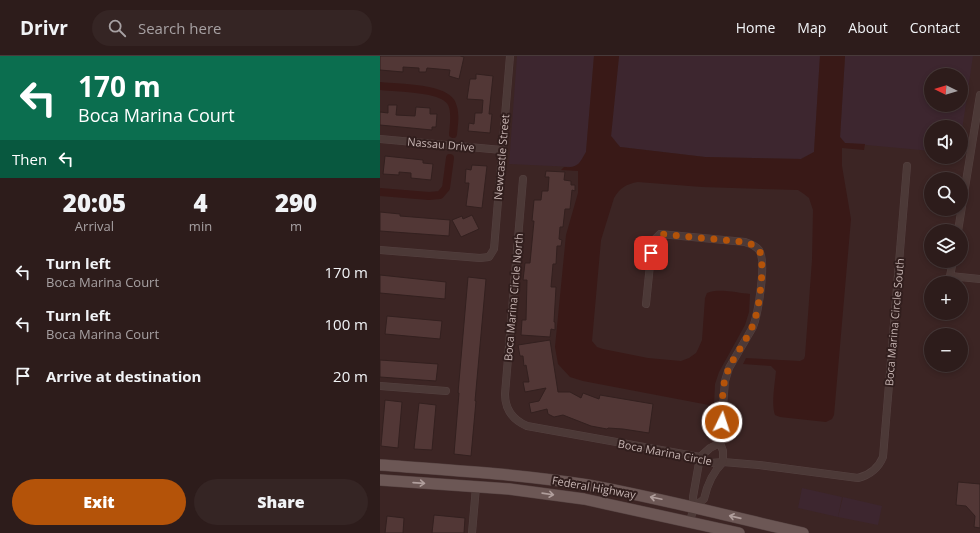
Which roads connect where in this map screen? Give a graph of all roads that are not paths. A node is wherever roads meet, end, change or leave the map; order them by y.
1 (510, 56) edge
2 (980, 95) edge
3 (380, 139) edge
4 (976, 139) edge
5 (502, 150) junction
6 (907, 166) dead end
7 (524, 179) dead end
8 (959, 224) edge
9 (380, 250) edge
10 (952, 268) edge
11 (980, 279) edge
12 (646, 304) dead end
13 (380, 386) edge
14 (446, 391) dead end
15 (510, 414) joint
16 (720, 443) junction
17 (700, 457) junction
18 (723, 462) junction
19 (380, 465) edge
20 (479, 473) junction
21 (871, 474) joint
22 (508, 475) junction
23 (380, 480) edge
24 (446, 485) junction
25 (476, 487) junction
26 (694, 507) junction
27 (690, 522) junction
28 (472, 533) edge
29 (739, 533) edge
30 (803, 533) edge

1 - 5 street, Newcastle Street
2 - 4 street
3 - 5 street, Nassau Drive
4 - 8 street
5 - 9 street, Newcastle Street
6 - 21 street, Boca Marina Circle South
7 - 15 street, Boca Marina Circle North
10 - 11 street
12 - 16 street
13 - 14 street
15 - 17 street, Boca Marina Circle
16 - 17 street
16 - 18 street
17 - 18 street, Boca Marina Circle
17 - 26 street
18 - 21 street, Boca Marina Circle
18 - 26 street
19 - 20 main road, Federal Highway
20 - 22 main road, Federal Highway
20 - 24 main road
22 - 25 main road
26 -> 22 main road, Federal Highway
23 -> 24 main road, Federal Highway
24 - 25 main road, Federal Highway
25 -> 27 main road, Federal Highway
25 - 28 street
26 - 27 street
30 -> 26 main road, Federal Highway
27 - 29 main road, Federal Highway

